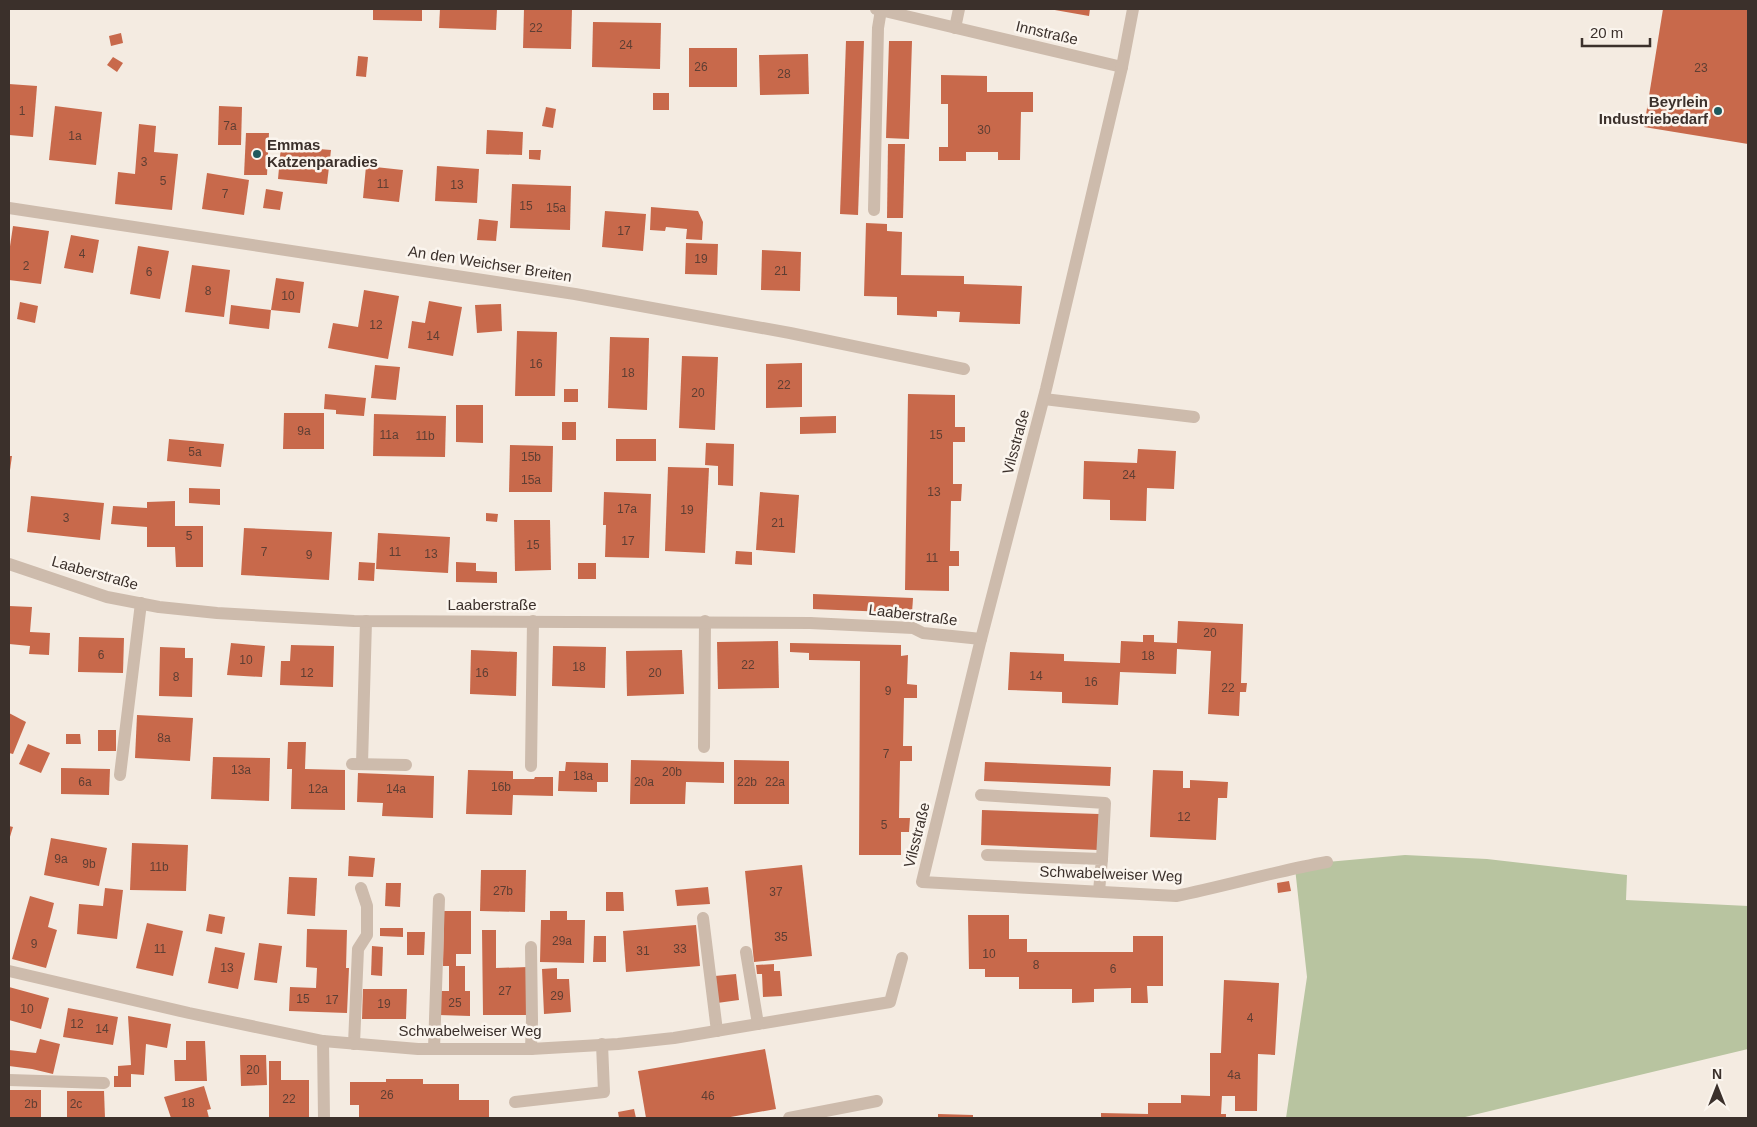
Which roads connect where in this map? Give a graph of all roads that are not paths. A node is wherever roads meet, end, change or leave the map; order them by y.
1 (879, 9) edge
2 (959, 9) edge
3 (1133, 9) edge
4 (897, 11) edge
5 (955, 28) junction
6 (1122, 67) junction
7 (9, 208) edge
8 (874, 210) dead end
9 (964, 369) dead end
10 (1044, 399) junction
11 (1194, 417) dead end
12 (9, 564) edge
13 (142, 603) junction
14 (366, 621) junction
15 (533, 621) junction
16 (705, 621) junction
17 (981, 639) junction
18 (704, 747) dead end
19 (406, 766) dead end
20 (531, 766) dead end
21 (120, 774) dead end
22 (981, 795) dead end
23 (987, 855) dead end
24 (1102, 859) junction
25 (1326, 862) dead end
26 (922, 882) joint
27 (361, 888) dead end
28 (1099, 891) junction
29 (438, 899) dead end
30 (703, 918) dead end
31 (531, 947) dead end
32 (746, 952) dead end
33 (902, 958) dead end
34 (9, 971) edge
35 (758, 1024) junction
36 (717, 1030) junction
37 (323, 1041) junction
38 (354, 1044) junction
39 (602, 1044) junction
40 (434, 1049) junction
41 (530, 1049) junction
42 (9, 1080) edge
43 (104, 1083) dead end
44 (877, 1101) dead end
45 (515, 1102) dead end
46 (324, 1118) edge
47 (789, 1118) edge

1 - 4 street, Innstraße
1 - 8 street
2 - 5 street
3 - 6 street, Vilsstraße
4 - 5 street, Innstraße
5 - 6 street, Innstraße
6 - 10 street, Vilsstraße
7 - 9 street, An den Weichser Breiten
10 - 11 street
10 - 17 street, Vilsstraße
12 - 13 street, Laaberstraße
13 - 14 street, Laaberstraße
13 - 21 street
14 - 15 street, Laaberstraße
14 - 19 street
15 - 16 street, Laaberstraße
15 - 20 street
16 - 17 street, Laaberstraße
16 - 18 street
17 - 26 street, Vilsstraße
22 - 24 street
23 - 24 street
24 - 28 street
25 - 28 street, Schwabelweiser Weg
26 - 28 street, Schwabelweiser Weg
27 - 38 street
29 - 40 street
30 - 36 street
31 - 41 street
32 - 35 street
33 - 35 street, Schwabelweiser Weg
34 - 37 street, Schwabelweiser Weg
35 - 36 street, Schwabelweiser Weg
36 - 39 street, Schwabelweiser Weg
37 - 38 street, Schwabelweiser Weg
37 - 46 street
38 - 40 street, Schwabelweiser Weg
39 - 41 street, Schwabelweiser Weg
39 - 45 street
40 - 41 street, Schwabelweiser Weg
42 - 43 street
44 - 47 street

